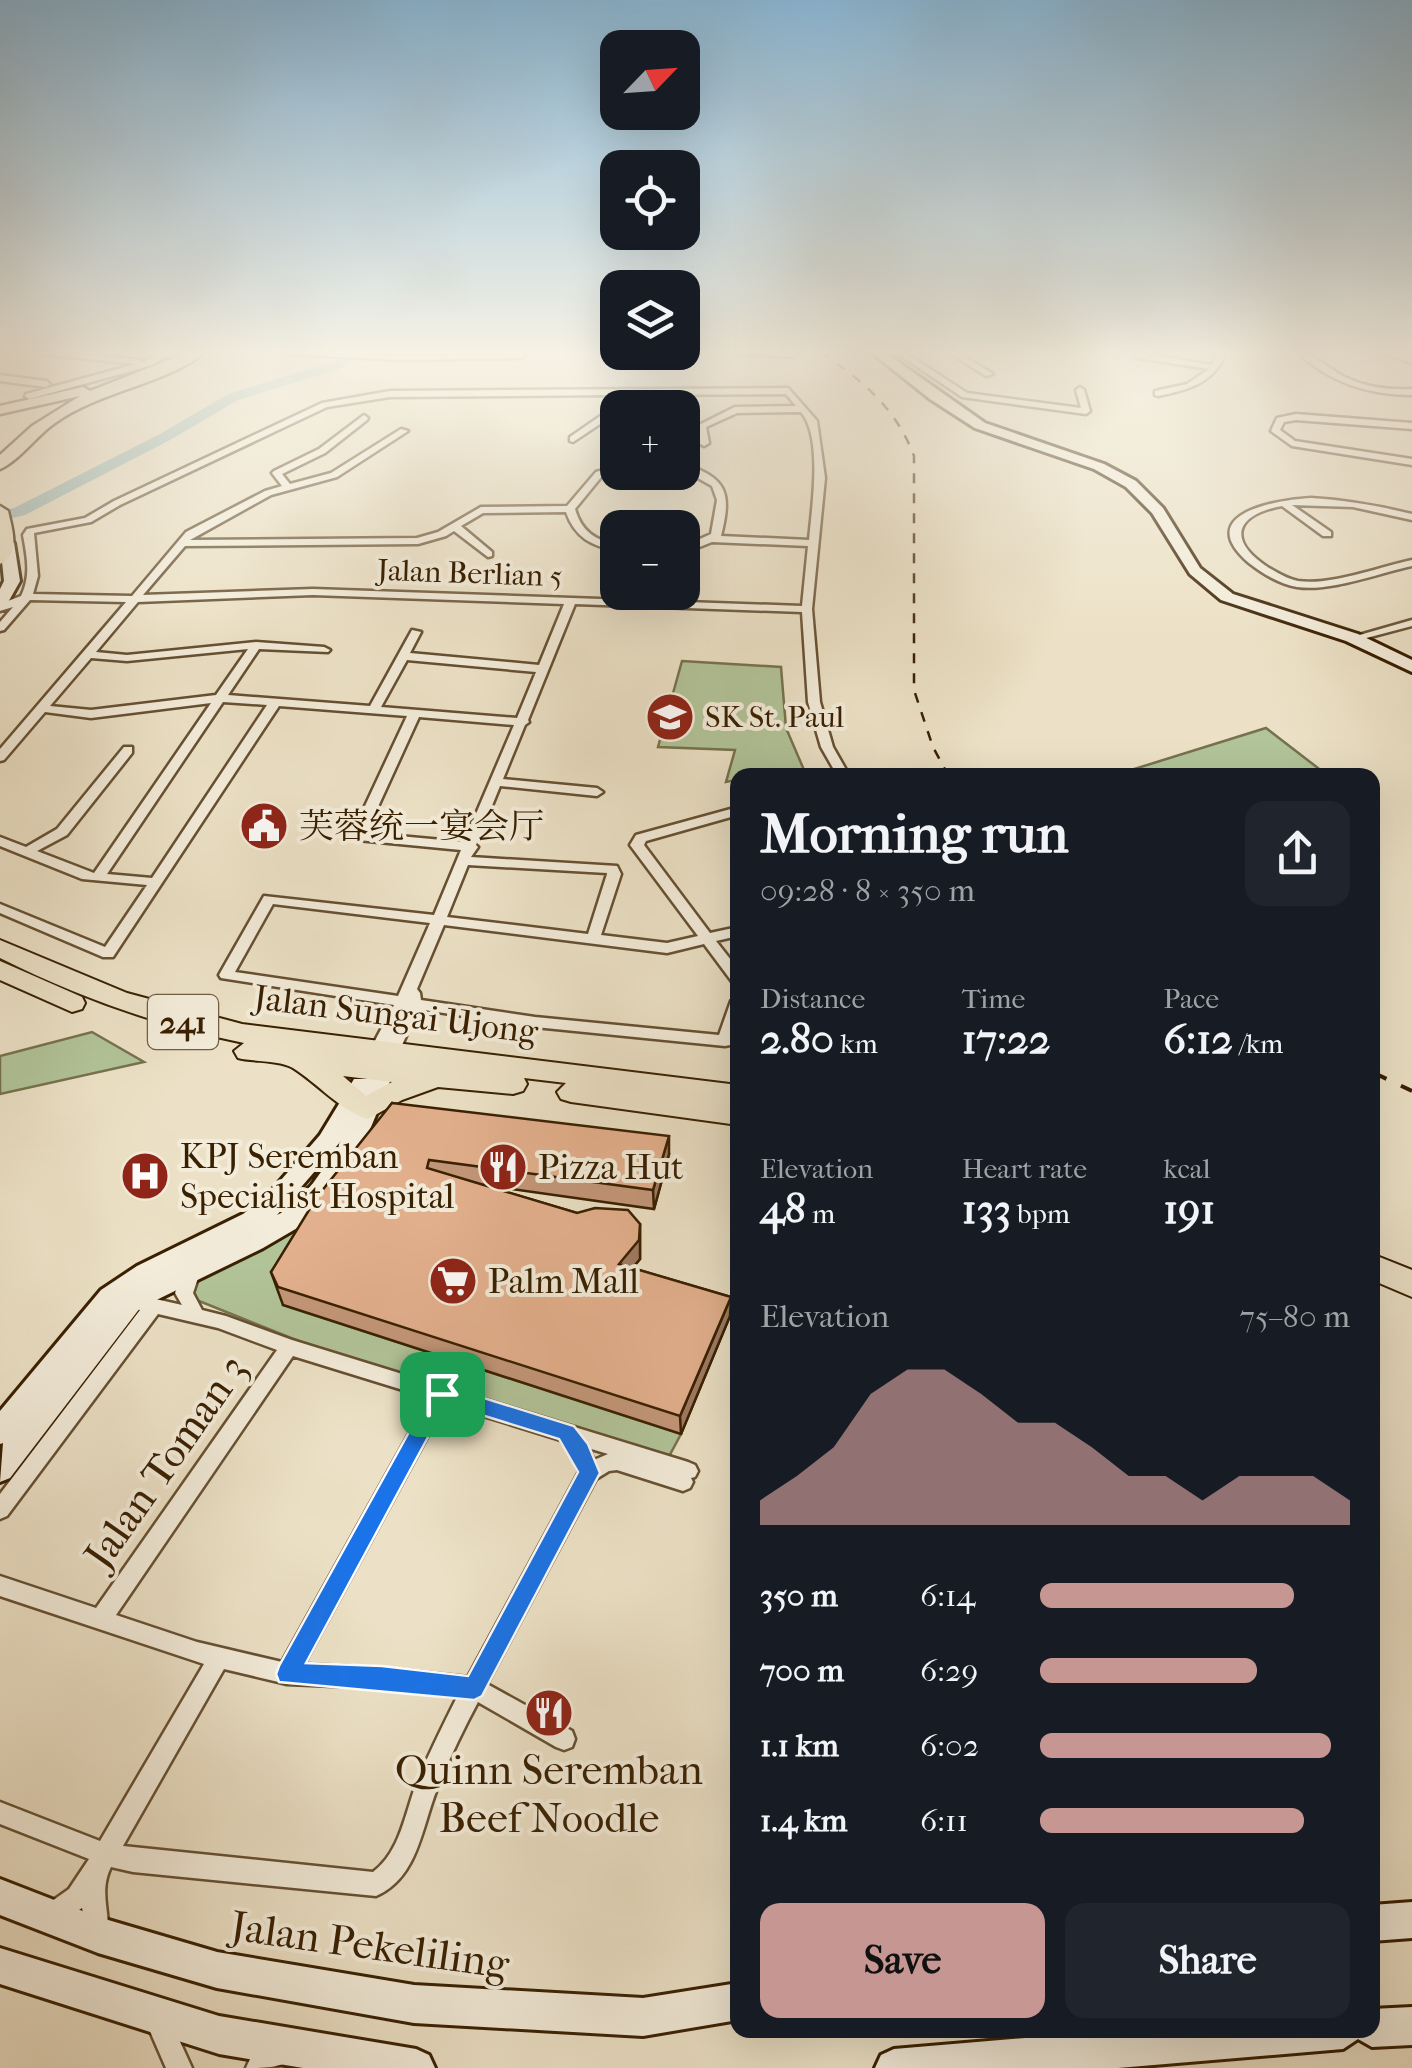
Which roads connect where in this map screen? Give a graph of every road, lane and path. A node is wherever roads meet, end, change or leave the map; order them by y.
1 (234, 449) edge
2 (326, 449) edge
3 (375, 449) edge
4 (816, 449) edge
5 (1048, 449) edge
6 (1327, 449) edge
7 (1412, 462) edge
8 (600, 474) edge
9 (700, 474) edge
10 (286, 486) junction
11 (1285, 504) junction
12 (570, 509) junction
13 (0, 511) edge
14 (1412, 517) edge
15 (454, 526) junction
16 (1327, 534) dead end
17 (713, 539) junction
18 (815, 542) junction
19 (182, 543) junction
20 (600, 543) edge
21 (700, 544) edge
22 (3, 546) edge
23 (488, 554) dead end
24 (1412, 563) edge
25 (11, 586) junction
26 (30, 597) junction
27 (132, 599) junction
28 (571, 601) junction
29 (0, 606) edge
30 (807, 609) junction
31 (1412, 623) edge
32 (0, 628) edge
33 (416, 632) dead end
34 (1354, 638) junction
35 (256, 645) junction
36 (324, 650) dead end
37 (86, 654) junction
38 (403, 656) junction
39 (1412, 667) edge
40 (544, 668) junction
41 (222, 698) junction
42 (274, 704) junction
43 (41, 708) junction
44 (374, 709) junction
45 (415, 712) junction
46 (523, 722) junction
47 (128, 750) dead end
48 (0, 756) edge
49 (839, 768) edge
50 (498, 782) junction
51 (596, 792) dead end
52 (730, 817) edge
53 (0, 841) edge
54 (26, 852) junction
55 (468, 854) junction
56 (98, 877) junction
57 (154, 882) junction
58 (0, 908) edge
59 (440, 920) junction
60 (730, 933) edge
61 (593, 939) junction
62 (709, 939) junction
63 (0, 948) edge
64 (730, 969) edge
65 (0, 970) edge
66 (730, 1026) edge
67 (391, 1038) junction
68 (292, 1059) junction
69 (445, 1068) junction
70 (730, 1094) edge
71 (361, 1105) junction
72 (730, 1115) edge
73 (1380, 1250) edge
74 (1412, 1264) edge
75 (1380, 1270) edge
76 (190, 1272) junction
77 (1412, 1284) edge
78 (132, 1301) junction
79 (196, 1315) junction
80 (289, 1346) junction
81 (79, 1385) junction
82 (442, 1394) junction
83 (0, 1432) edge
84 (566, 1432) junction
85 (0, 1469) edge
86 (589, 1473) junction
87 (0, 1510) edge
88 (0, 1586) edge
89 (102, 1617) junction
90 (219, 1658) junction
91 (288, 1674) junction
92 (474, 1688) junction
93 (564, 1738) dead end
94 (0, 1813) edge
95 (101, 1860) junction
96 (0, 1897) edge
97 (50, 1916) junction
98 (1412, 1920) edge
99 (1380, 1922) edge
100 (98, 1935) junction
101 (0, 1966) edge
102 (730, 2002) edge
103 (154, 2014) junction
104 (1412, 2026) edge
105 (1380, 2028) edge
106 (1248, 2038) edge
107 (292, 2048) junction
108 (179, 2068) edge
109 (259, 2068) edge
110 (416, 2068) edge
111 (894, 2068) edge

1 - 26 street
2 - 10 street
3 - 10 street
4 - 18 street
5 - 34 street
6 - 7 street
8 - 12 street
9 - 17 street
10 - 19 street
11 - 14 street
11 - 16 street
11 - 24 street
12 - 15 street
12 - 20 street
13 - 22 main road
15 - 19 street
15 - 23 street
17 - 18 street
17 - 21 street
18 - 30 street
19 - 27 street
22 - 25 street
25 - 26 street, Jalan Berlian 5
25 - 29 street
26 - 27 street, Jalan Berlian 5
26 - 29 street, Jalan Berlian 5
26 - 32 street
27 - 28 street, Jalan Berlian 5
27 - 37 street
28 - 30 street, Jalan Berlian 5
28 - 40 street
30 - 49 street
31 - 34 street
33 - 38 street
34 - 39 street
35 - 36 street
35 - 37 street
35 - 41 street
37 - 43 street
38 - 40 street
38 - 44 street
40 - 46 street
41 - 42 street
41 - 43 street
41 - 56 street
42 - 44 street
42 - 57 street
43 - 48 street
44 - 45 street
45 - 46 street
45 - 55 street
46 - 50 street
47 - 54 street
50 - 51 street
50 - 55 street
52 - 62 street
53 - 54 street
54 - 56 street
55 - 59 street
55 - 61 street
56 - 57 street
57 - 58 street
59 - 61 street
59 - 67 street
59 - 67 street
60 - 62 street
61 - 62 street
62 - 64 street
63 - 67 highway, Jalan Sungai Ujong / 241
65 - 68 highway, Jalan Sungai Ujong / 241
66 - 67 street
67 - 68 highway, Jalan Sungai Ujong / 241
67 - 69 highway, Jalan Sungai Ujong / 241
67 - 69 highway
67 - 71 street
68 - 71 highway
69 - 70 highway, Jalan Sungai Ujong / 241
69 - 71 highway
69 - 72 highway, Jalan Sungai Ujong / 241
71 - 76 street
71 - 78 street
73 - 74 highway
75 - 77 highway
76 - 78 street
76 - 79 street
78 - 79 street
78 - 81 street
78 - 83 street
79 - 80 street
80 - 82 street
80 - 89 street, Jalan Toman 3
81 - 85 street
81 - 87 street
82 - 84 street
82 - 91 street
84 - 86 street
84 - 86 street
86 - 92 street
88 - 89 street
89 - 90 street
90 - 91 street
90 - 95 street
91 - 92 street
92 - 93 street
92 - 95 street
94 - 95 street
95 - 97 street
95 - 100 street
96 - 97 street, Jalan Pekeliling
97 - 100 street, Jalan Pekeliling
98 - 99 street
100 - 102 street, Jalan Pekeliling
101 - 103 street
103 - 107 street
103 - 108 street
104 - 105 street
106 - 111 street
107 - 109 street
107 - 110 street

